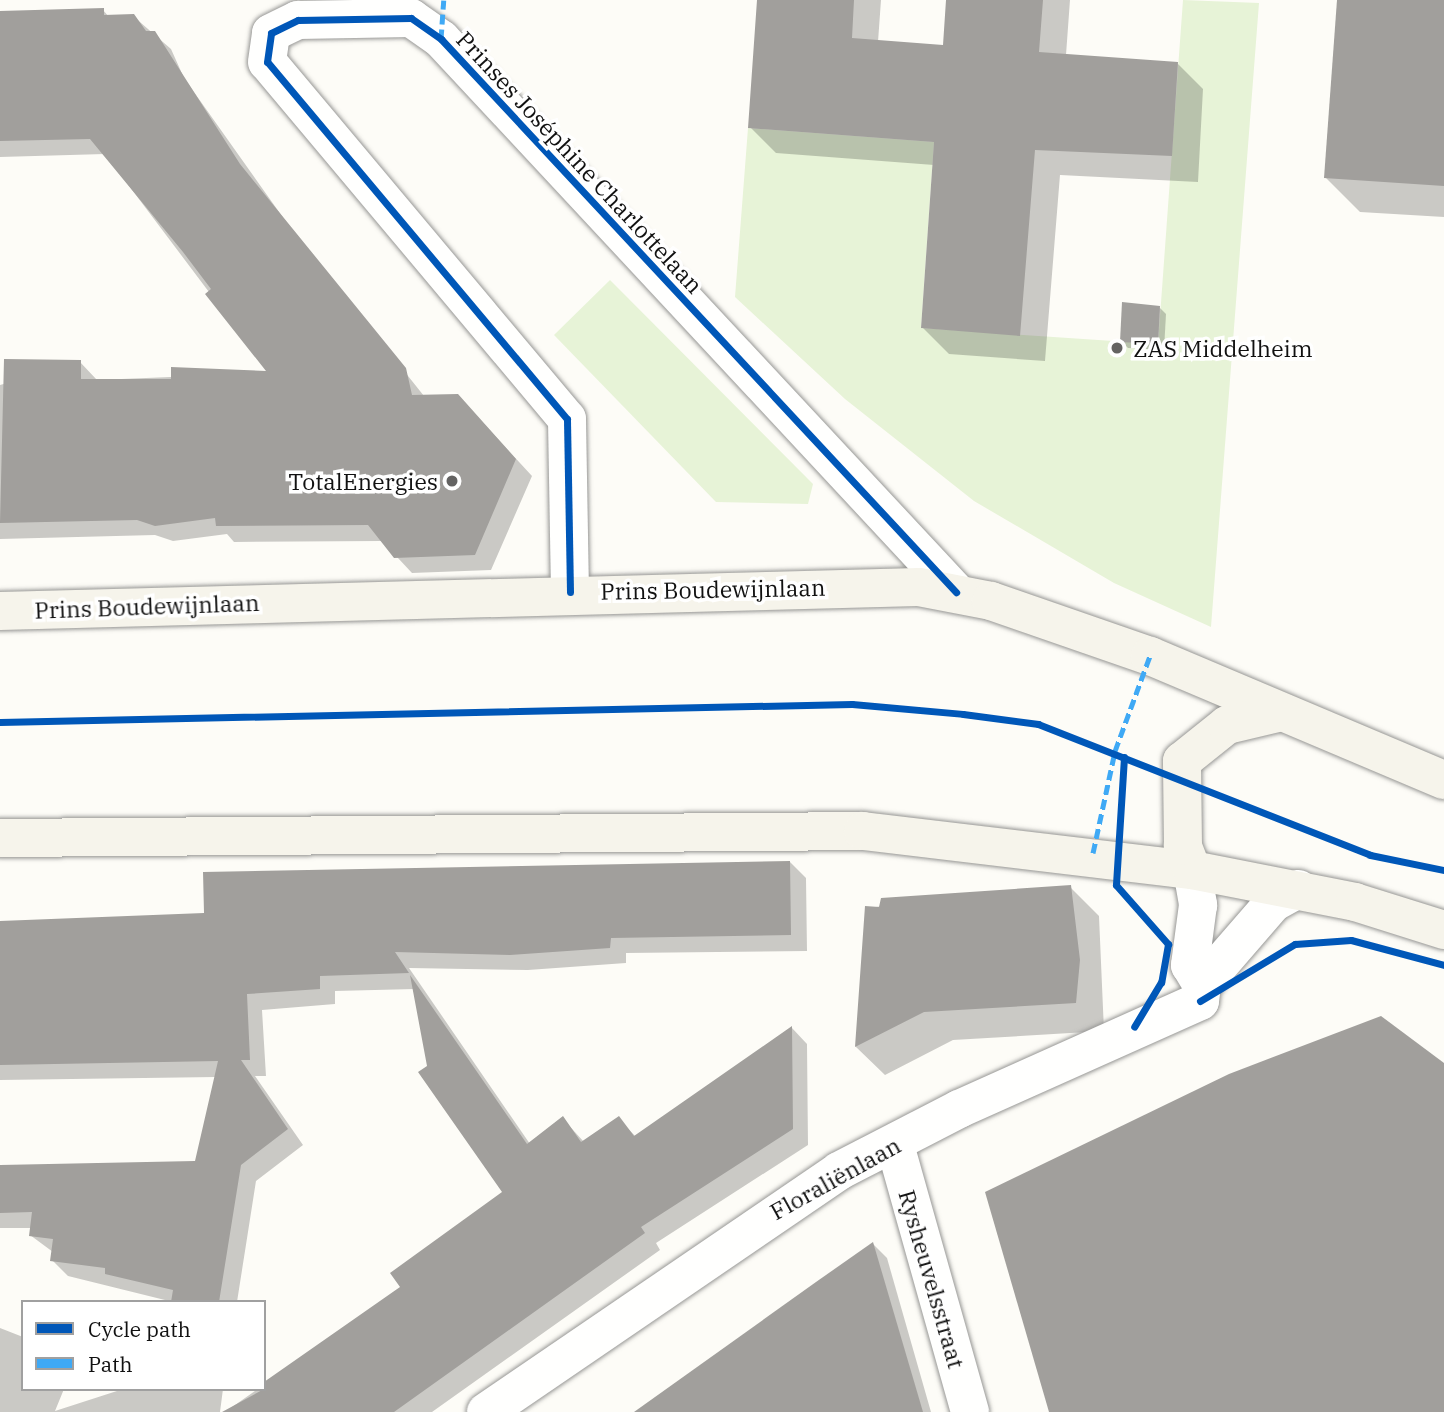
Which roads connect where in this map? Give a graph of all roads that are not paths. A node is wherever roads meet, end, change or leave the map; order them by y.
1 (570, 592) junction
2 (956, 592) junction
3 (0, 611) edge
4 (1278, 713) junction
5 (1444, 780) edge
6 (0, 838) edge
7 (1192, 870) junction
8 (1298, 889) junction
9 (1444, 930) edge
10 (1202, 985) junction
11 (895, 1145) junction
12 (485, 1412) edge
13 (970, 1412) edge

1 - 2 main road, Prins Boudewijnlaan
1 - 2 street, Prinses Joséphine Charlottelaan
1 - 3 main road, Prins Boudewijnlaan
2 - 4 main road, Prins Boudewijnlaan
4 - 5 main road, Prins Boudewijnlaan
4 - 7 main road
6 - 7 main road
7 - 8 main road
7 - 10 street
8 - 9 main road
8 - 10 street, Floraliënlaan
10 - 11 street, Floraliënlaan
11 - 12 street, Floraliënlaan
11 - 13 street, Rysheuvelsstraat

